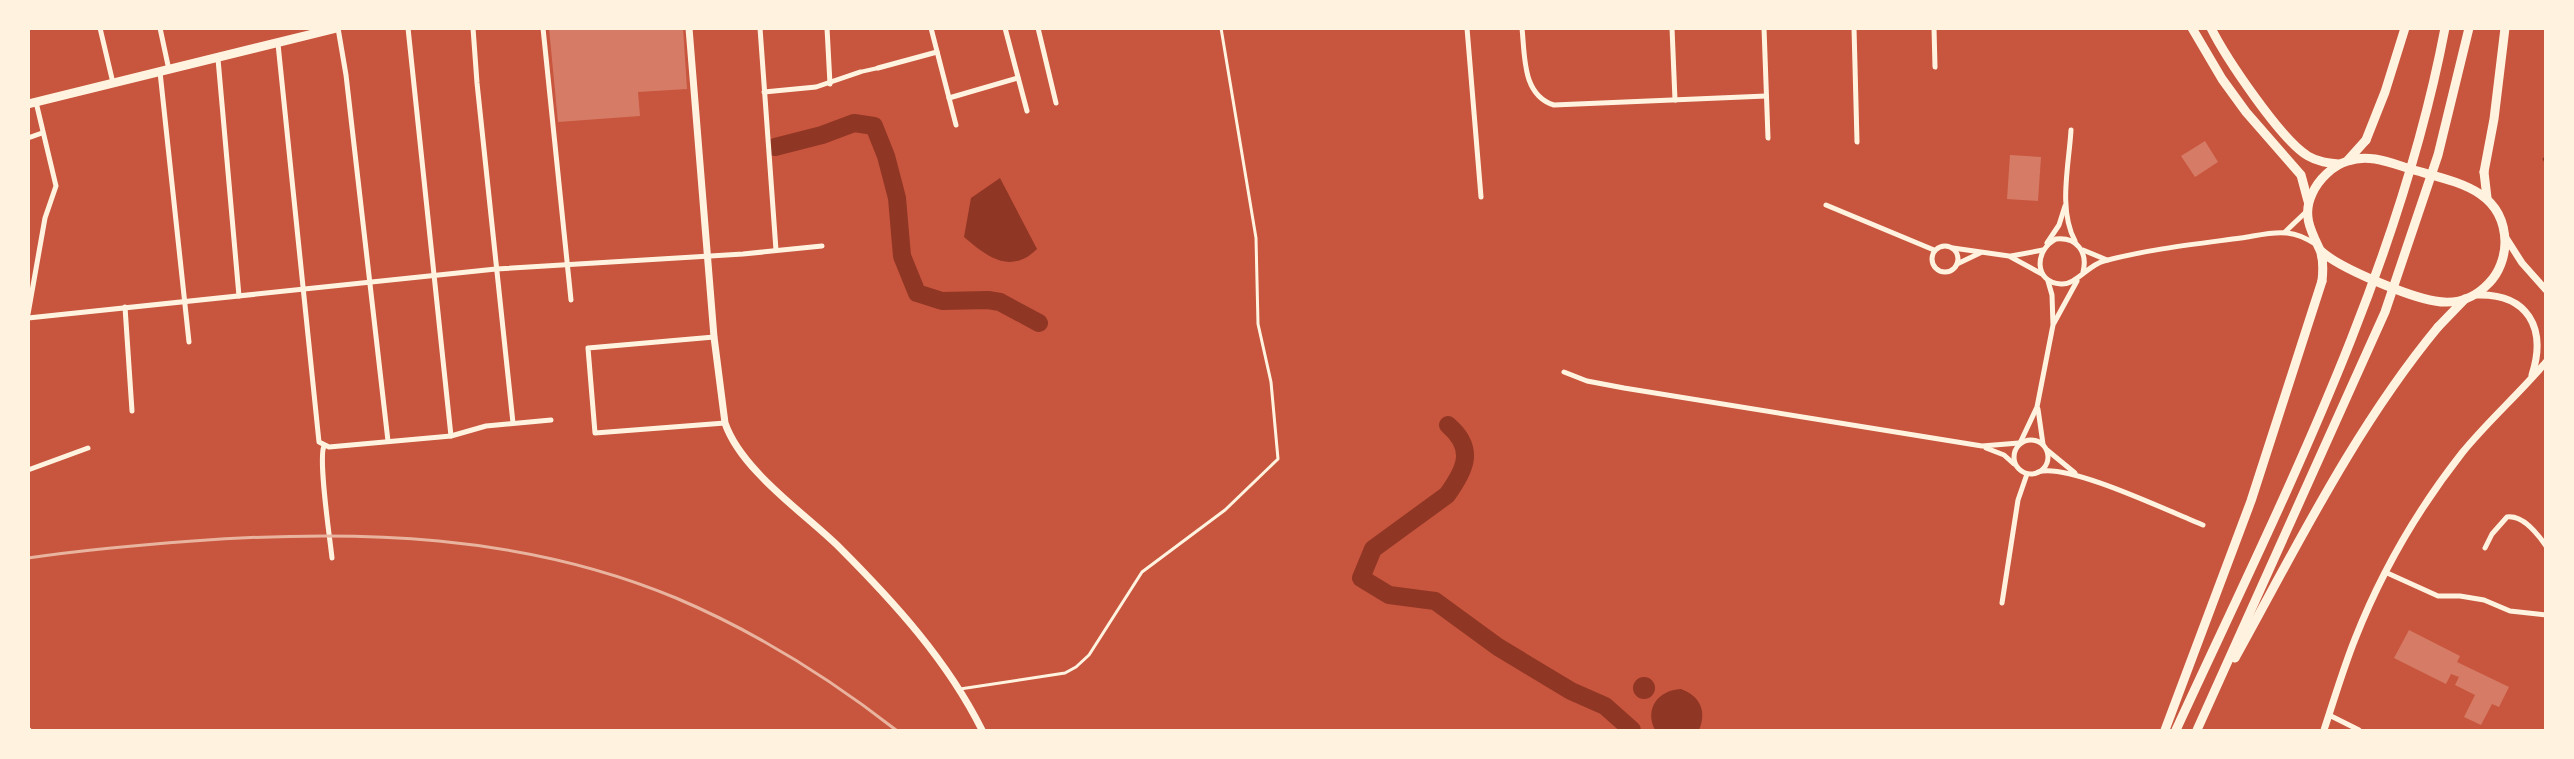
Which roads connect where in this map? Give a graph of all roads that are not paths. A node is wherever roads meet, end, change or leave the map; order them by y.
1 (100, 28) edge
2 (160, 28) edge
3 (338, 28) edge
4 (408, 28) edge
5 (473, 28) edge
6 (543, 28) edge
7 (689, 28) edge
8 (759, 28) edge
9 (827, 28) edge
10 (931, 28) edge
11 (1005, 28) edge
12 (1038, 28) edge
13 (1221, 28) edge
14 (1467, 28) edge
15 (1522, 28) edge
16 (1672, 28) edge
17 (1764, 28) edge
18 (1854, 28) edge
19 (1934, 28) edge
20 (2192, 28) edge
21 (2211, 28) edge
22 (2405, 28) edge
23 (2445, 28) edge
24 (2469, 28) edge
25 (2505, 28) edge
26 (278, 44) junction
27 (937, 52) junction
28 (218, 59) junction
29 (1935, 67) dead end
30 (878, 68) joint
31 (164, 71) junction
32 (860, 72) joint
33 (1018, 78) junction
34 (113, 83) junction
35 (830, 84) junction
36 (764, 92) junction
37 (1766, 96) junction
38 (949, 98) junction
39 (1675, 99) junction
40 (32, 103) edge
41 (1056, 103) dead end
42 (1027, 111) dead end
43 (956, 125) dead end
44 (2071, 130) dead end
45 (42, 133) junction
46 (28, 138) edge
47 (1768, 138) dead end
48 (1857, 142) dead end
49 (2344, 162) junction
50 (1481, 197) dead end
51 (2487, 198) junction
52 (2066, 202) junction
53 (1826, 205) dead end
54 (2308, 207) junction
55 (2285, 232) junction
56 (2505, 235) junction
57 (2077, 244) junction
58 (822, 246) dead end
59 (1953, 248) junction
60 (2044, 248) junction
61 (2318, 248) junction
62 (2082, 249) junction
63 (776, 250) junction
64 (1934, 250) junction
65 (1982, 252) junction
66 (707, 256) junction
67 (2009, 256) junction
68 (2109, 260) junction
69 (568, 264) junction
70 (1957, 264) junction
71 (496, 269) junction
72 (2081, 274) junction
73 (436, 276) junction
74 (2045, 277) junction
75 (370, 284) junction
76 (305, 290) junction
77 (2546, 290) edge
78 (2476, 295) junction
79 (239, 296) junction
80 (2465, 299) junction
81 (571, 300) dead end
82 (184, 301) junction
83 (125, 307) junction
84 (28, 314) edge
85 (28, 318) edge
86 (2053, 325) junction
87 (714, 337) junction
88 (189, 342) dead end
89 (2546, 362) edge
90 (1564, 372) dead end
91 (2530, 380) junction
92 (2037, 407) junction
93 (132, 411) dead end
94 (552, 420) dead end
95 (513, 423) junction
96 (725, 423) junction
97 (451, 436) junction
98 (388, 441) junction
99 (2020, 443) junction
100 (323, 445) junction
101 (1982, 446) junction
102 (2045, 447) junction
103 (88, 448) dead end
104 (2017, 468) junction
105 (28, 470) edge
106 (2038, 472) junction
107 (2027, 474) junction
108 (2078, 476) junction
109 (2203, 525) dead end
110 (2546, 546) edge
111 (2485, 548) dead end
112 (332, 558) dead end
113 (2385, 572) junction
114 (2002, 603) dead end
115 (2546, 615) edge
116 (960, 689) junction
117 (2205, 713) junction
118 (2329, 715) junction
119 (982, 730) edge
120 (2166, 730) edge
121 (2176, 730) edge
122 (2197, 730) edge
123 (2324, 730) edge
124 (2359, 730) edge

1 - 34 street
2 - 31 street
3 - 26 highway
3 - 75 street
4 - 73 street
5 - 71 street
6 - 69 street
7 - 66 street
8 - 36 street
9 - 35 street
10 - 27 street
11 - 33 street
12 - 41 street
13 - 116 lane
14 - 50 street
15 - 39 street
16 - 39 street
17 - 37 street
18 - 48 street
19 - 29 street
20 - 54 highway
21 - 49 highway
22 - 49 highway
23 - 121 highway
24 - 117 highway
25 - 51 highway
26 - 28 highway
26 - 76 street
27 - 30 street
27 - 38 street
28 - 31 highway
28 - 79 street
30 - 32 street
31 - 34 highway
31 - 82 street
32 - 35 street
33 - 38 street
33 - 42 street
34 - 40 highway
35 - 36 street
36 - 63 street
37 - 39 street
37 - 47 street
38 - 43 street
40 - 45 street
44 - 52 street
45 - 46 street
45 - 84 street
49 - 51 highway
49 - 54 highway
51 - 56 highway
52 - 57 street
52 - 60 street
53 - 64 street
54 - 55 street
54 - 61 highway
55 - 61 street
55 - 68 street
56 - 77 street
56 - 78 highway
57 - 60 street
57 - 62 street
58 - 63 street
59 - 64 street
59 - 65 street
59 - 70 street
60 - 67 street
60 - 74 street
61 - 80 highway
61 - 120 highway
62 - 68 street
62 - 72 street
63 - 66 street
64 - 70 street
65 - 67 street
65 - 70 street
66 - 69 street
66 - 87 street
67 - 74 street
68 - 72 street
69 - 71 street
69 - 81 street
71 - 73 street
71 - 95 street
72 - 74 street
72 - 86 street
73 - 75 street
73 - 97 street
74 - 86 street
75 - 76 street
75 - 98 street
76 - 79 street
76 - 100 street
78 - 80 highway
78 - 91 street
79 - 82 street
80 - 117 highway
82 - 83 street
82 - 88 street
83 - 85 street
83 - 93 street
86 - 92 street
87 - 96 street
87 - 96 street
89 - 91 street
90 - 101 street
91 - 113 street
92 - 99 street
92 - 102 street
94 - 95 street
95 - 97 street
96 - 116 street
97 - 98 street
98 - 100 street
99 - 101 street
99 - 102 street
99 - 104 street
100 - 112 street
101 - 104 street
102 - 106 street
102 - 108 street
103 - 105 street
104 - 107 street
106 - 107 street
106 - 108 street
107 - 114 street
108 - 109 street
110 - 111 street
113 - 115 street
113 - 118 street
116 - 119 street
117 - 122 highway
118 - 123 street
118 - 124 street

